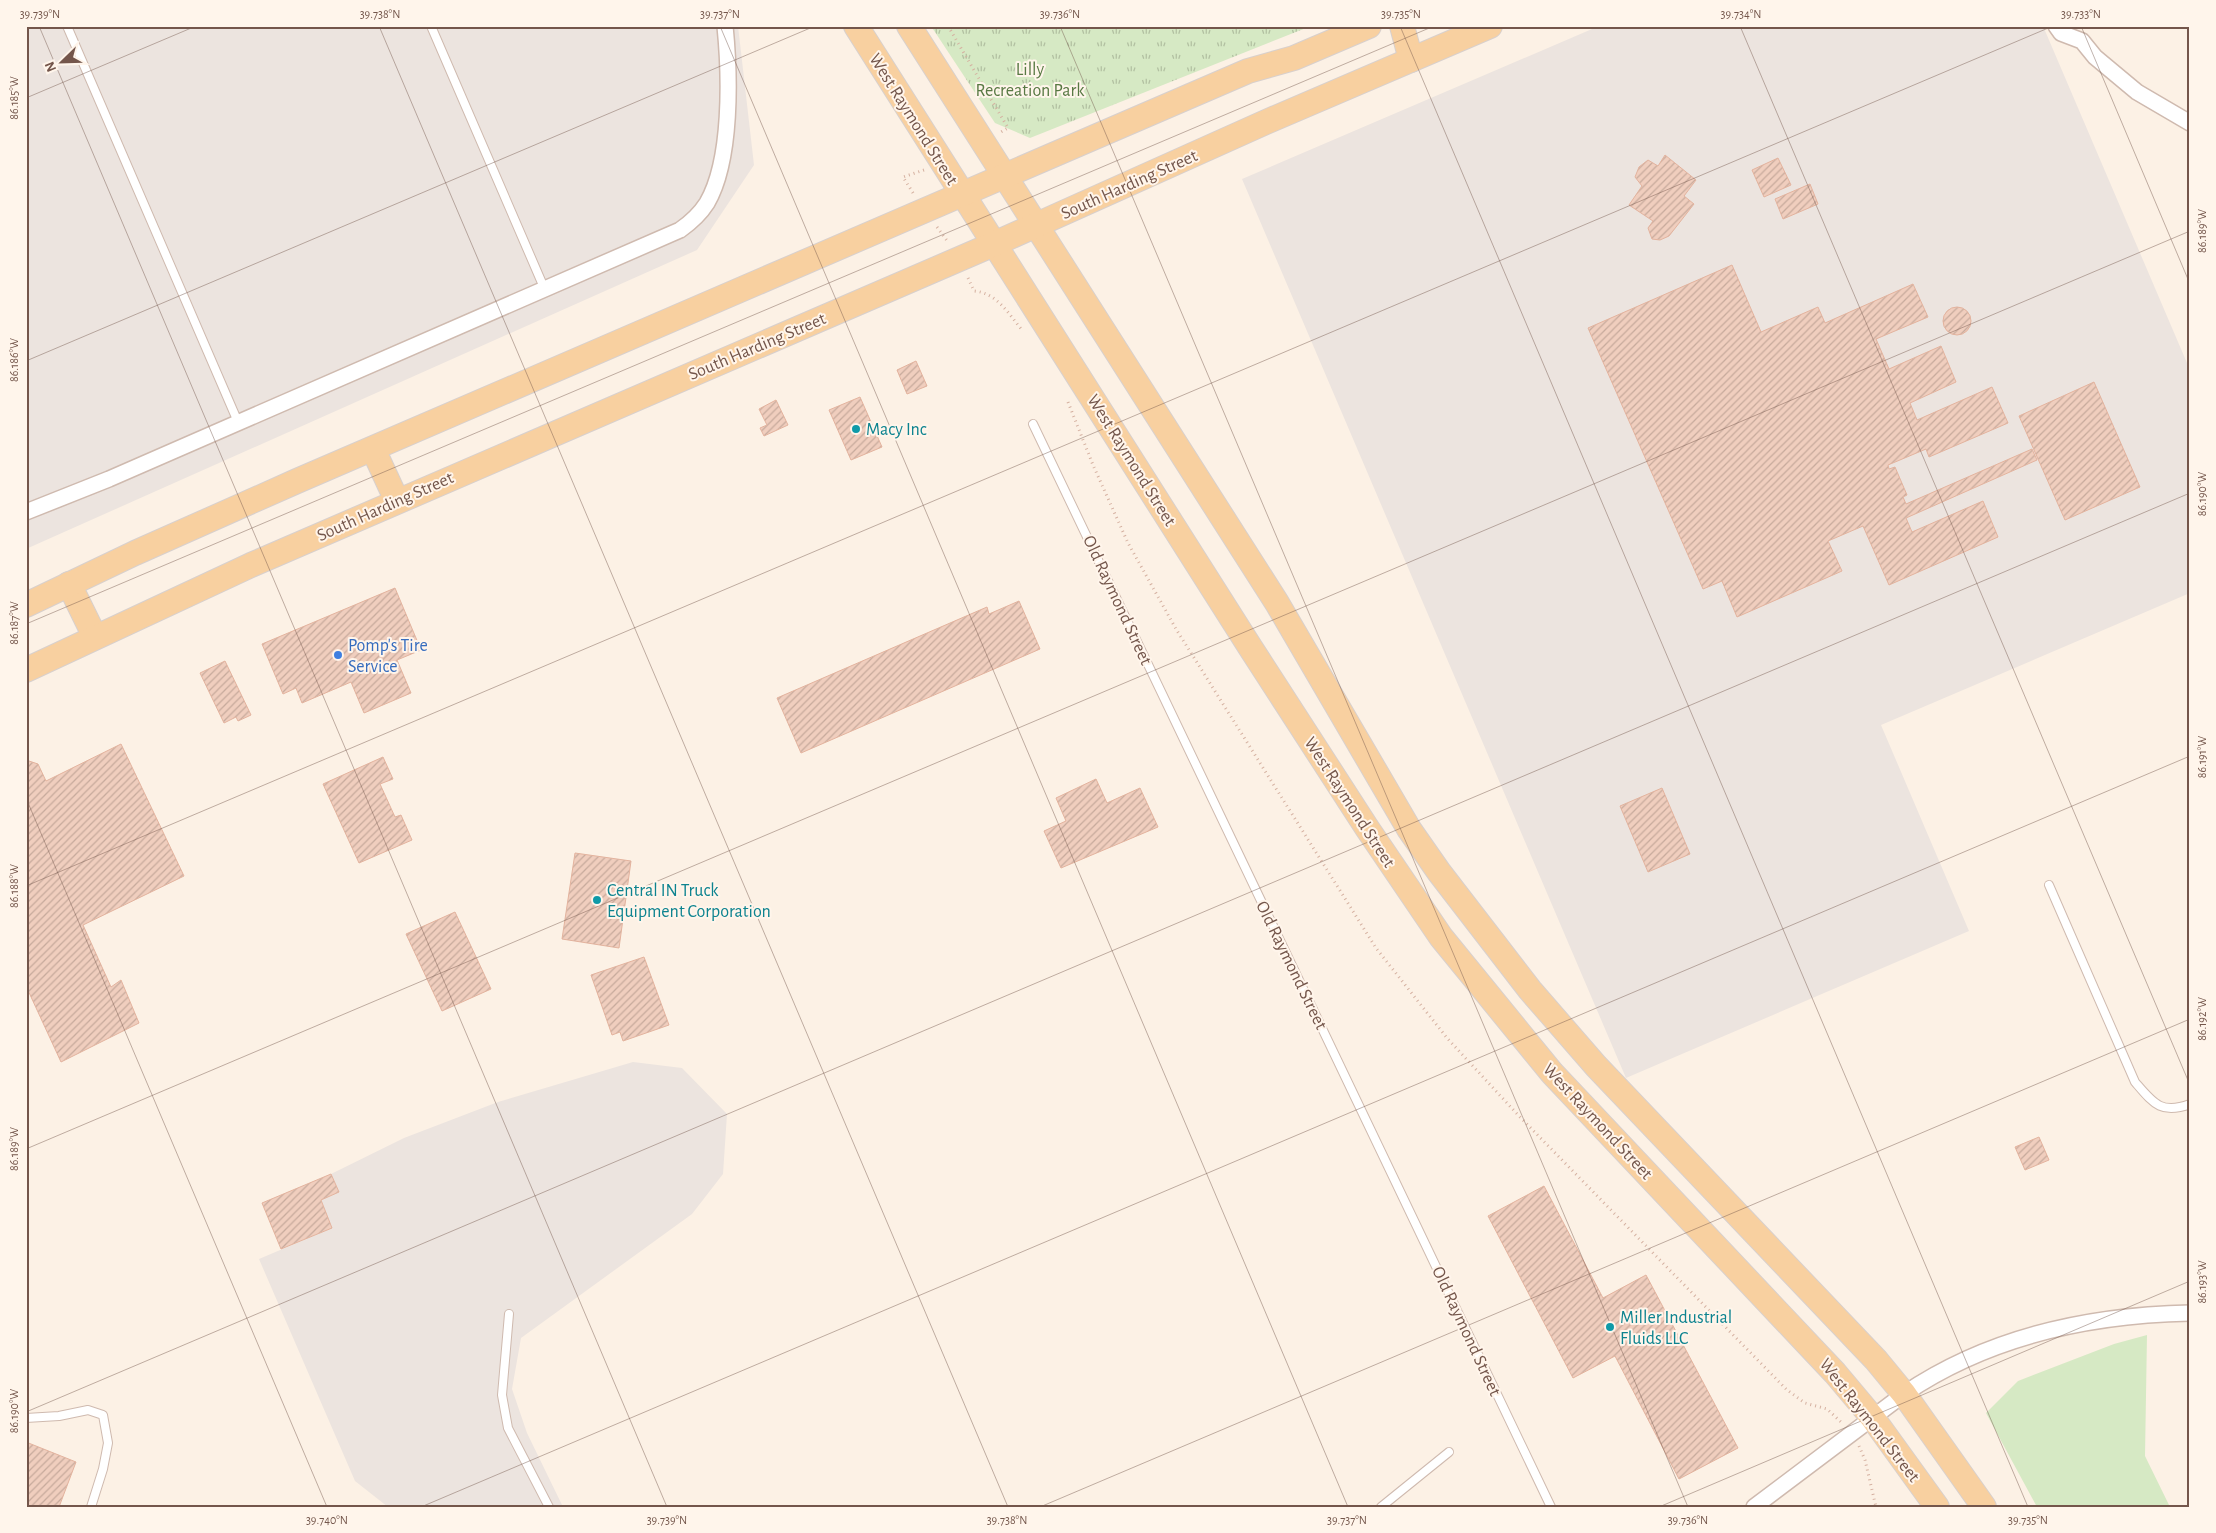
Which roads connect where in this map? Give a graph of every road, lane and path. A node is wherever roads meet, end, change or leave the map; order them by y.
1 (67, 26) edge
2 (431, 26) edge
3 (725, 26) edge
4 (856, 26) edge
5 (909, 26) edge
6 (1369, 26) edge
7 (1402, 26) edge
8 (1490, 26) edge
9 (2056, 26) edge
10 (2082, 34) edge
11 (1411, 60) junction
12 (2190, 123) edge
13 (1005, 176) junction
14 (963, 195) junction
15 (1036, 226) junction
16 (994, 244) junction
17 (545, 290) junction
18 (238, 422) junction
19 (1033, 424) dead end
20 (373, 448) junction
21 (397, 501) junction
22 (26, 512) edge
23 (69, 584) junction
24 (26, 605) edge
25 (95, 637) junction
26 (26, 670) edge
27 (2049, 885) dead end
28 (2190, 1104) edge
29 (2190, 1313) edge
30 (509, 1314) dead end
31 (1888, 1405) junction
32 (26, 1418) edge
33 (1449, 1452) dead end
34 (91, 1507) edge
35 (549, 1507) edge
36 (1381, 1507) edge
37 (1551, 1507) edge
38 (1754, 1507) edge
39 (1937, 1507) edge
40 (1984, 1507) edge

1 - 18 lane
2 - 17 lane
3 - 17 street
4 - 14 main road, West Raymond Street
5 - 13 main road, West Raymond Street
6 - 13 main road
7 - 11 main road
8 - 11 main road, South Harding Street
9 - 10 street
10 - 12 street
11 - 15 main road, South Harding Street
13 - 14 main road
13 - 15 main road, West Raymond Street
14 - 16 main road, West Raymond Street
14 - 20 main road
15 - 16 main road, South Harding Street
15 - 31 main road, West Raymond Street
16 - 21 main road, South Harding Street
16 - 31 main road, West Raymond Street
17 - 18 street
18 - 22 street
19 - 37 lane, Old Raymond Street
20 - 21 main road
20 - 23 main road
21 - 25 main road, South Harding Street
23 - 24 main road
23 - 25 main road
25 - 26 main road, South Harding Street
27 - 28 lane
29 - 31 street
30 - 35 lane
31 - 38 street
31 - 39 main road, West Raymond Street
31 - 40 main road, West Raymond Street
32 - 34 lane
33 - 36 lane

